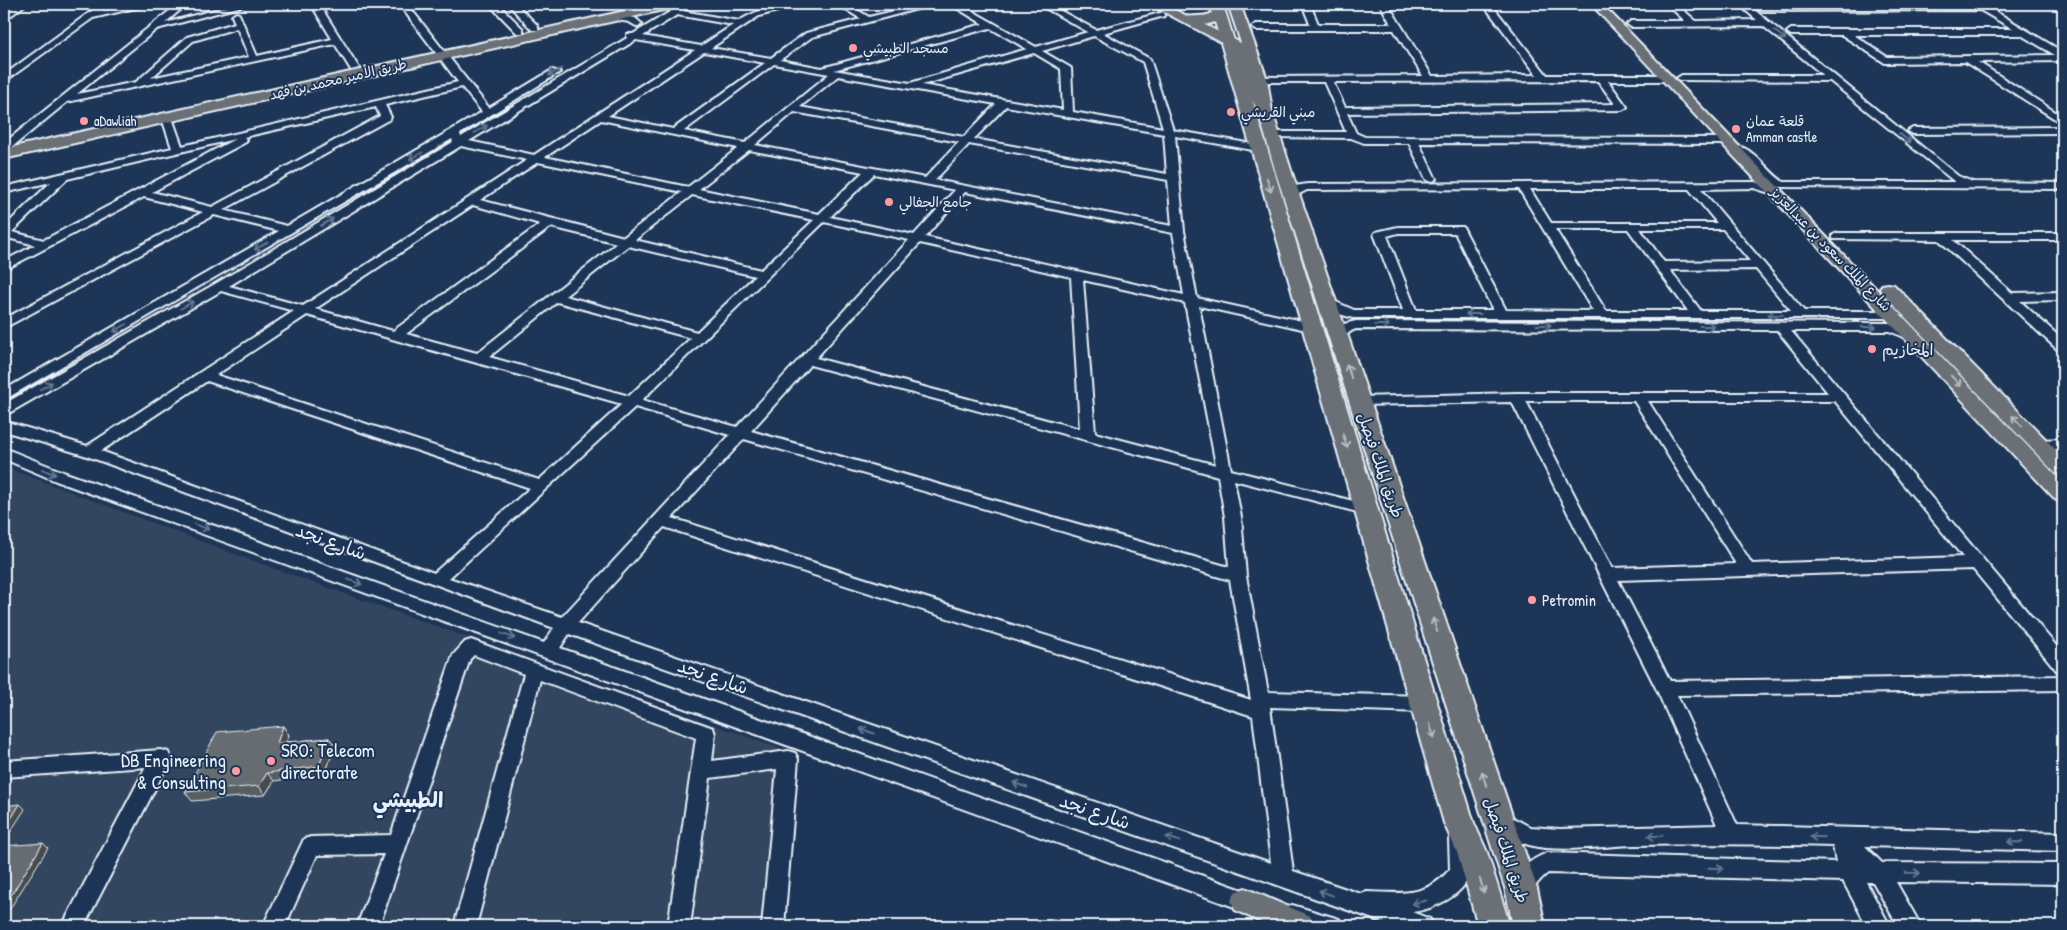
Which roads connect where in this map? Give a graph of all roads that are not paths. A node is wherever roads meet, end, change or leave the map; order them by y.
1 (22, 4) edge
2 (92, 4) edge
3 (106, 4) edge
4 (148, 4) edge
5 (183, 4) edge
6 (246, 4) edge
7 (315, 4) edge
8 (416, 4) edge
9 (493, 4) edge
10 (512, 4) edge
11 (689, 4) edge
12 (799, 4) edge
13 (841, 4) edge
14 (932, 4) edge
15 (954, 4) edge
16 (1067, 4) edge
17 (1306, 4) edge
18 (1384, 4) edge
19 (1487, 4) edge
20 (1596, 4) edge
21 (1606, 4) edge
22 (1611, 4) edge
23 (1671, 4) edge
24 (1742, 4) edge
25 (404, 5) edge
26 (1983, 5) edge
27 (1046, 6) edge
28 (1759, 6) edge
29 (1820, 6) edge
30 (1923, 6) edge
31 (233, 7) junction
32 (673, 8) edge
33 (1157, 11) edge
34 (640, 13) edge
35 (90, 16) junction
36 (74, 17) junction
37 (4, 18) edge
38 (868, 20) junction
39 (1188, 20) junction
40 (1626, 20) junction
41 (1224, 22) edge
42 (1765, 23) junction
43 (240, 24) junction
44 (740, 24) junction
45 (1694, 24) junction
46 (991, 25) junction
47 (1397, 26) junction
48 (1256, 27) dead end
49 (1315, 27) junction
50 (535, 28) junction
51 (151, 29) junction
52 (520, 31) junction
53 (1791, 32) junction
54 (1844, 32) junction
55 (2024, 32) junction
56 (1096, 33) junction
57 (619, 35) junction
58 (633, 37) junction
59 (337, 41) junction
60 (701, 49) junction
61 (2063, 49) edge
62 (1036, 51) junction
63 (441, 53) junction
64 (2063, 57) edge
65 (254, 59) junction
66 (1968, 59) junction
67 (771, 61) junction
68 (354, 68) junction
69 (4, 70) edge
70 (822, 70) junction
71 (836, 73) junction
72 (1327, 78) junction
73 (1429, 78) junction
74 (1544, 78) junction
75 (1601, 78) junction
76 (1675, 78) junction
77 (1832, 78) junction
78 (4, 79) edge
79 (1260, 79) junction
80 (465, 83) junction
81 (139, 84) junction
82 (910, 86) junction
83 (64, 100) junction
84 (378, 103) junction
85 (1003, 103) junction
86 (793, 109) junction
87 (1341, 110) junction
88 (1265, 111) junction
89 (487, 112) junction
90 (1068, 115) junction
91 (598, 117) junction
92 (167, 118) junction
93 (2063, 121) edge
94 (261, 130) junction
95 (2063, 130) edge
96 (1913, 131) junction
97 (675, 132) junction
98 (1169, 132) junction
99 (1352, 135) junction
100 (456, 138) junction
101 (966, 140) junction
102 (1413, 141) junction
103 (1266, 142) junction
104 (1732, 144) junction
105 (748, 146) junction
106 (5, 149) edge
107 (178, 150) junction
108 (538, 157) junction
109 (872, 171) junction
110 (1766, 172) junction
111 (1284, 173) junction
112 (64, 176) junction
113 (1173, 178) junction
114 (1954, 178) junction
115 (2063, 178) edge
116 (1431, 179) junction
117 (927, 182) junction
118 (1727, 182) junction
119 (1971, 182) junction
120 (1338, 183) junction
121 (1692, 186) junction
122 (2063, 186) edge
123 (1524, 188) junction
124 (962, 189) junction
125 (1782, 189) junction
126 (4, 190) edge
127 (692, 190) junction
128 (143, 193) junction
129 (1291, 195) junction
130 (471, 201) junction
131 (212, 211) junction
132 (823, 218) junction
133 (549, 223) junction
134 (1548, 226) junction
135 (1631, 226) junction
136 (1725, 226) junction
137 (289, 230) junction
138 (1178, 231) junction
139 (2063, 236) edge
140 (1837, 237) junction
141 (1943, 237) junction
142 (917, 239) junction
143 (627, 242) junction
144 (45, 244) junction
145 (1758, 265) junction
146 (4, 266) edge
147 (1662, 266) junction
148 (762, 274) junction
149 (1077, 275) junction
150 (219, 287) junction
151 (2063, 296) edge
152 (2009, 297) junction
153 (556, 298) junction
154 (1192, 301) junction
155 (1328, 302) junction
156 (304, 311) junction
157 (1411, 314) junction
158 (1502, 314) junction
159 (1602, 314) junction
160 (1697, 314) junction
161 (1801, 315) junction
162 (1894, 315) junction
163 (6, 321) edge
164 (1780, 326) junction
165 (1311, 327) junction
166 (396, 335) junction
167 (699, 336) junction
168 (1338, 336) junction
169 (1916, 338) junction
170 (2063, 347) edge
171 (479, 358) junction
172 (808, 360) junction
173 (205, 376) junction
174 (1974, 377) junction
175 (4, 396) edge
176 (1517, 397) junction
177 (1638, 397) junction
178 (1840, 397) junction
179 (1359, 401) junction
180 (632, 402) junction
181 (4, 410) edge
182 (4, 426) edge
183 (740, 434) junction
184 (1088, 436) junction
185 (2063, 444) edge
186 (2040, 445) junction
187 (89, 452) junction
188 (4, 454) edge
189 (2063, 468) edge
190 (1225, 473) junction
191 (542, 486) junction
192 (2063, 495) edge
193 (1365, 509) junction
194 (662, 521) junction
195 (1978, 563) junction
196 (1748, 570) junction
197 (1607, 574) junction
198 (1238, 576) junction
199 (436, 580) junction
200 (566, 625) junction
201 (548, 651) junction
202 (2063, 666) edge
203 (534, 670) junction
204 (2063, 683) edge
205 (1665, 688) junction
206 (1424, 704) junction
207 (1261, 705) junction
208 (4, 769) edge
209 (701, 771) junction
210 (1496, 817) junction
211 (1459, 823) junction
212 (1731, 834) junction
213 (1560, 838) junction
214 (1841, 838) junction
215 (2063, 842) edge
216 (398, 844) junction
217 (1574, 864) junction
218 (1849, 872) junction
219 (1879, 873) junction
220 (2063, 874) edge
221 (1283, 877) junction
222 (1244, 901) junction
223 (1350, 901) junction
224 (1528, 913) edge
225 (73, 926) edge
226 (274, 926) edge
227 (368, 926) edge
228 (464, 926) edge
229 (679, 926) edge
230 (773, 926) edge
231 (1300, 926) edge
232 (1331, 926) edge
233 (1422, 926) edge
234 (1494, 926) edge
235 (1879, 926) edge
236 (1910, 926) edge

1 - 37 street
2 - 36 street
3 - 35 street
4 - 35 street
5 - 51 street
6 - 31 street
7 - 59 street
8 - 25 street
9 - 52 street
10 - 50 street
11 - 32 street
12 - 44 street
13 - 38 street
14 - 38 street
15 - 46 street
16 - 27 street
17 - 49 street
18 - 47 street
19 - 74 street
20 - 76 main road, شارع الملك سعود بن عبدالعزيز
21 - 40 main road
22 - 40 main road, شارع الملك سعود بن عبدالعزيز
23 - 45 street
24 - 42 street
25 - 63 street
26 - 30 street
26 - 55 street
26 - 61 street
27 - 56 street
28 - 29 street
28 - 53 street
29 - 30 street
31 - 43 street
31 - 51 street
32 - 34 highway, طريق الأمير محمد بن فهد
32 - 44 street
32 - 58 street
33 - 39 main road
33 - 41 main road
33 - 41 main road
33 - 56 street
34 - 50 highway, طريق الأمير محمد بن فهد
34 - 57 street
34 - 63 highway, طريق الأمير محمد بن فهد
35 - 36 street
35 - 78 street
36 - 69 street
38 - 67 street
39 - 41 main road
39 - 41 highway
40 - 45 street
40 - 76 main road, شارع الملك سعود بن عبدالعزيز
41 - 79 highway, طريق الملك فيصل
41 - 88 main road
41 - 103 highway, طريق الملك فيصل
42 - 45 street
42 -> 77 street
43 - 65 street
43 - 81 street
44 - 60 street
46 - 62 street
46 - 70 street
47 - 49 street
47 - 73 street
48 - 49 street
50 - 52 highway, طريق الأمير محمد بن فهد
51 - 83 street
52 - 63 highway, طريق الأمير محمد بن فهد
53 - 54 street
53 - 96 street
54 - 55 street
54 - 66 street
55 - 64 street
56 - 62 street
56 - 98 street
57 - 58 street
57 -> 89 street
58 - 60 street
100 -> 58 street
59 - 65 street
59 - 68 street
60 - 67 street
60 - 91 street
62 - 82 street
62 - 90 street
63 - 68 highway, طريق الأمير محمد بن فهد
63 - 80 street
63 - 92 highway, طريق الأمير محمد بن فهد
64 - 66 street
65 - 81 street
66 - 93 street
67 - 70 street
67 - 97 street
68 - 106 highway, طريق الأمير محمد بن فهد
70 - 71 street
71 - 82 street
71 - 86 street
72 - 73 street
72 - 79 street
72 - 87 street
73 - 74 street
74 - 75 street
75 - 76 street
75 - 87 street
76 - 77 street
76 - 104 main road, شارع الملك سعود بن عبدالعزيز
76 - 110 main road, شارع الملك سعود بن عبدالعزيز
77 -> 114 street
79 - 88 highway, طريق الملك فيصل
80 - 84 street
80 - 89 street
81 - 83 street
82 - 85 street
83 - 106 street
84 - 94 street
84 - 131 street
85 - 90 street
85 - 101 street
86 - 101 street
86 - 105 street
87 - 99 street
88 - 103 highway, طريق الملك فيصل
89 - 100 street
90 - 98 street
91 - 97 street
91 - 108 street
92 - 106 highway, طريق الأمير محمد بن فهد
92 - 107 street
94 - 107 street
94 - 128 street
95 - 96 street
96 - 119 street
97 - 105 street
98 - 103 street
98 - 113 street
99 - 102 street
99 - 103 street
100 - 108 street
100 -> 137 street
150 -> 100 street
101 - 113 street
101 - 117 street
102 - 104 street
102 - 116 street
103 - 111 highway, طريق الملك فيصل
103 -> 165 highway, طريق الملك فيصل
104 - 110 main road, شارع الملك سعود بن عبدالعزيز
104 - 125 street
105 - 109 street
105 - 127 street
107 - 112 street
108 - 127 street
108 - 130 street
109 - 117 street
109 - 132 street
110 - 114 street
110 - 118 street
110 - 125 main road, شارع الملك سعود بن عبدالعزيز
111 - 120 street
111 - 129 highway, طريق الملك فيصل
112 - 126 street
112 - 144 street
113 - 138 street
114 - 119 street
115 - 119 street
116 - 118 street
116 - 120 street
117 - 124 street
118 - 121 street
118 - 125 street
119 - 122 street
119 - 125 street
120 - 123 street
120 - 129 street
121 - 123 street
121 - 136 street
123 - 134 street
124 - 138 street
124 - 142 street
125 - 140 main road, شارع الملك سعود بن عبدالعزيز
125 - 162 main road, شارع الملك سعود بن عبدالعزيز
127 - 132 street
127 - 143 street
128 - 131 street
128 - 144 street
129 - 155 highway, طريق الملك فيصل
130 - 133 street
130 - 156 street
131 - 137 street
131 - 163 street
132 - 142 street
132 - 148 street
133 - 143 street
133 - 166 street
134 - 135 street
134 - 159 street
135 - 136 street
135 - 147 street
136 - 145 street
137 -> 175 street
138 - 154 street
139 - 141 street
140 - 141 street
140 - 174 main road, شارع الملك سعود بن عبدالعزيز
141 - 152 street
142 - 149 street
142 - 172 street
143 - 148 street
143 - 153 street
144 - 146 street
145 - 147 street
145 - 161 street
147 - 160 street
148 - 167 street
149 - 154 street
149 - 184 street
150 - 156 street
181 -> 150 street
151 - 152 street
152 - 170 street
153 - 167 street
153 - 171 street
154 - 165 street
154 - 190 street
155 - 157 street
155 - 168 highway, طريق الملك فيصل
156 - 166 street
156 - 173 street
158 -> 157 street
157 - 158 street
158 - 159 street
159 - 160 street
161 -> 160 street
161 - 162 street
162 - 169 main road, شارع الملك سعود بن عبدالعزيز
162 - 174 main road
168 -> 164 street
164 -> 169 street
164 - 178 street
165 -> 193 highway, طريق الملك فيصل
166 - 171 street
167 - 180 street
179 -> 168 highway, طريق الملك فيصل
169 -> 192 main road, شارع الملك سعود بن عبدالعزيز
171 - 180 street
172 - 183 street
172 - 184 street
173 - 187 street
173 - 191 street
186 -> 174 main road, شارع الملك سعود بن عبدالعزيز
176 - 177 street
176 - 179 street
176 - 197 street
177 - 178 street
177 - 196 street
178 - 195 street
210 -> 179 highway, طريق الملك فيصل
180 - 183 street
180 - 191 street
182 - 187 street, شارع نجد
183 - 194 street
183 - 198 street
184 - 190 street
185 - 186 street
186 - 189 main road, شارع الملك سعود بن عبدالعزيز
187 - 199 street, شارع نجد
188 -> 201 street, شارع نجد
190 - 193 street
190 - 198 street
191 - 199 street
193 - 206 highway, طريق الملك فيصل
194 - 200 street
194 - 207 street
195 - 196 street
195 - 202 street
196 - 197 street
197 - 205 street
198 - 207 street
199 - 200 street, شارع نجد
200 - 201 street
221 -> 200 street, شارع نجد
201 - 222 street, شارع نجد
203 - 209 street
203 - 216 street
203 - 228 street
204 - 205 street
205 - 212 street
206 - 207 street
206 -> 211 highway, طريق الملك فيصل
207 - 221 street
208 - 225 street
209 - 229 street
209 - 230 street
210 - 213 street
210 - 224 highway, طريق الملك فيصل
211 -> 223 street
211 -> 234 highway, طريق الملك فيصل
212 -> 213 street
214 -> 212 street
213 - 217 street
215 -> 214 street
214 - 218 street
214 - 219 street
216 - 226 street
216 - 227 street
217 -> 218 street
217 - 224 street
218 - 219 street
218 - 235 street
219 -> 220 street
219 - 236 street
223 -> 221 street, شارع نجد
222 - 231 main road
222 - 232 street, شارع نجد
223 - 233 street, شارع نجد

